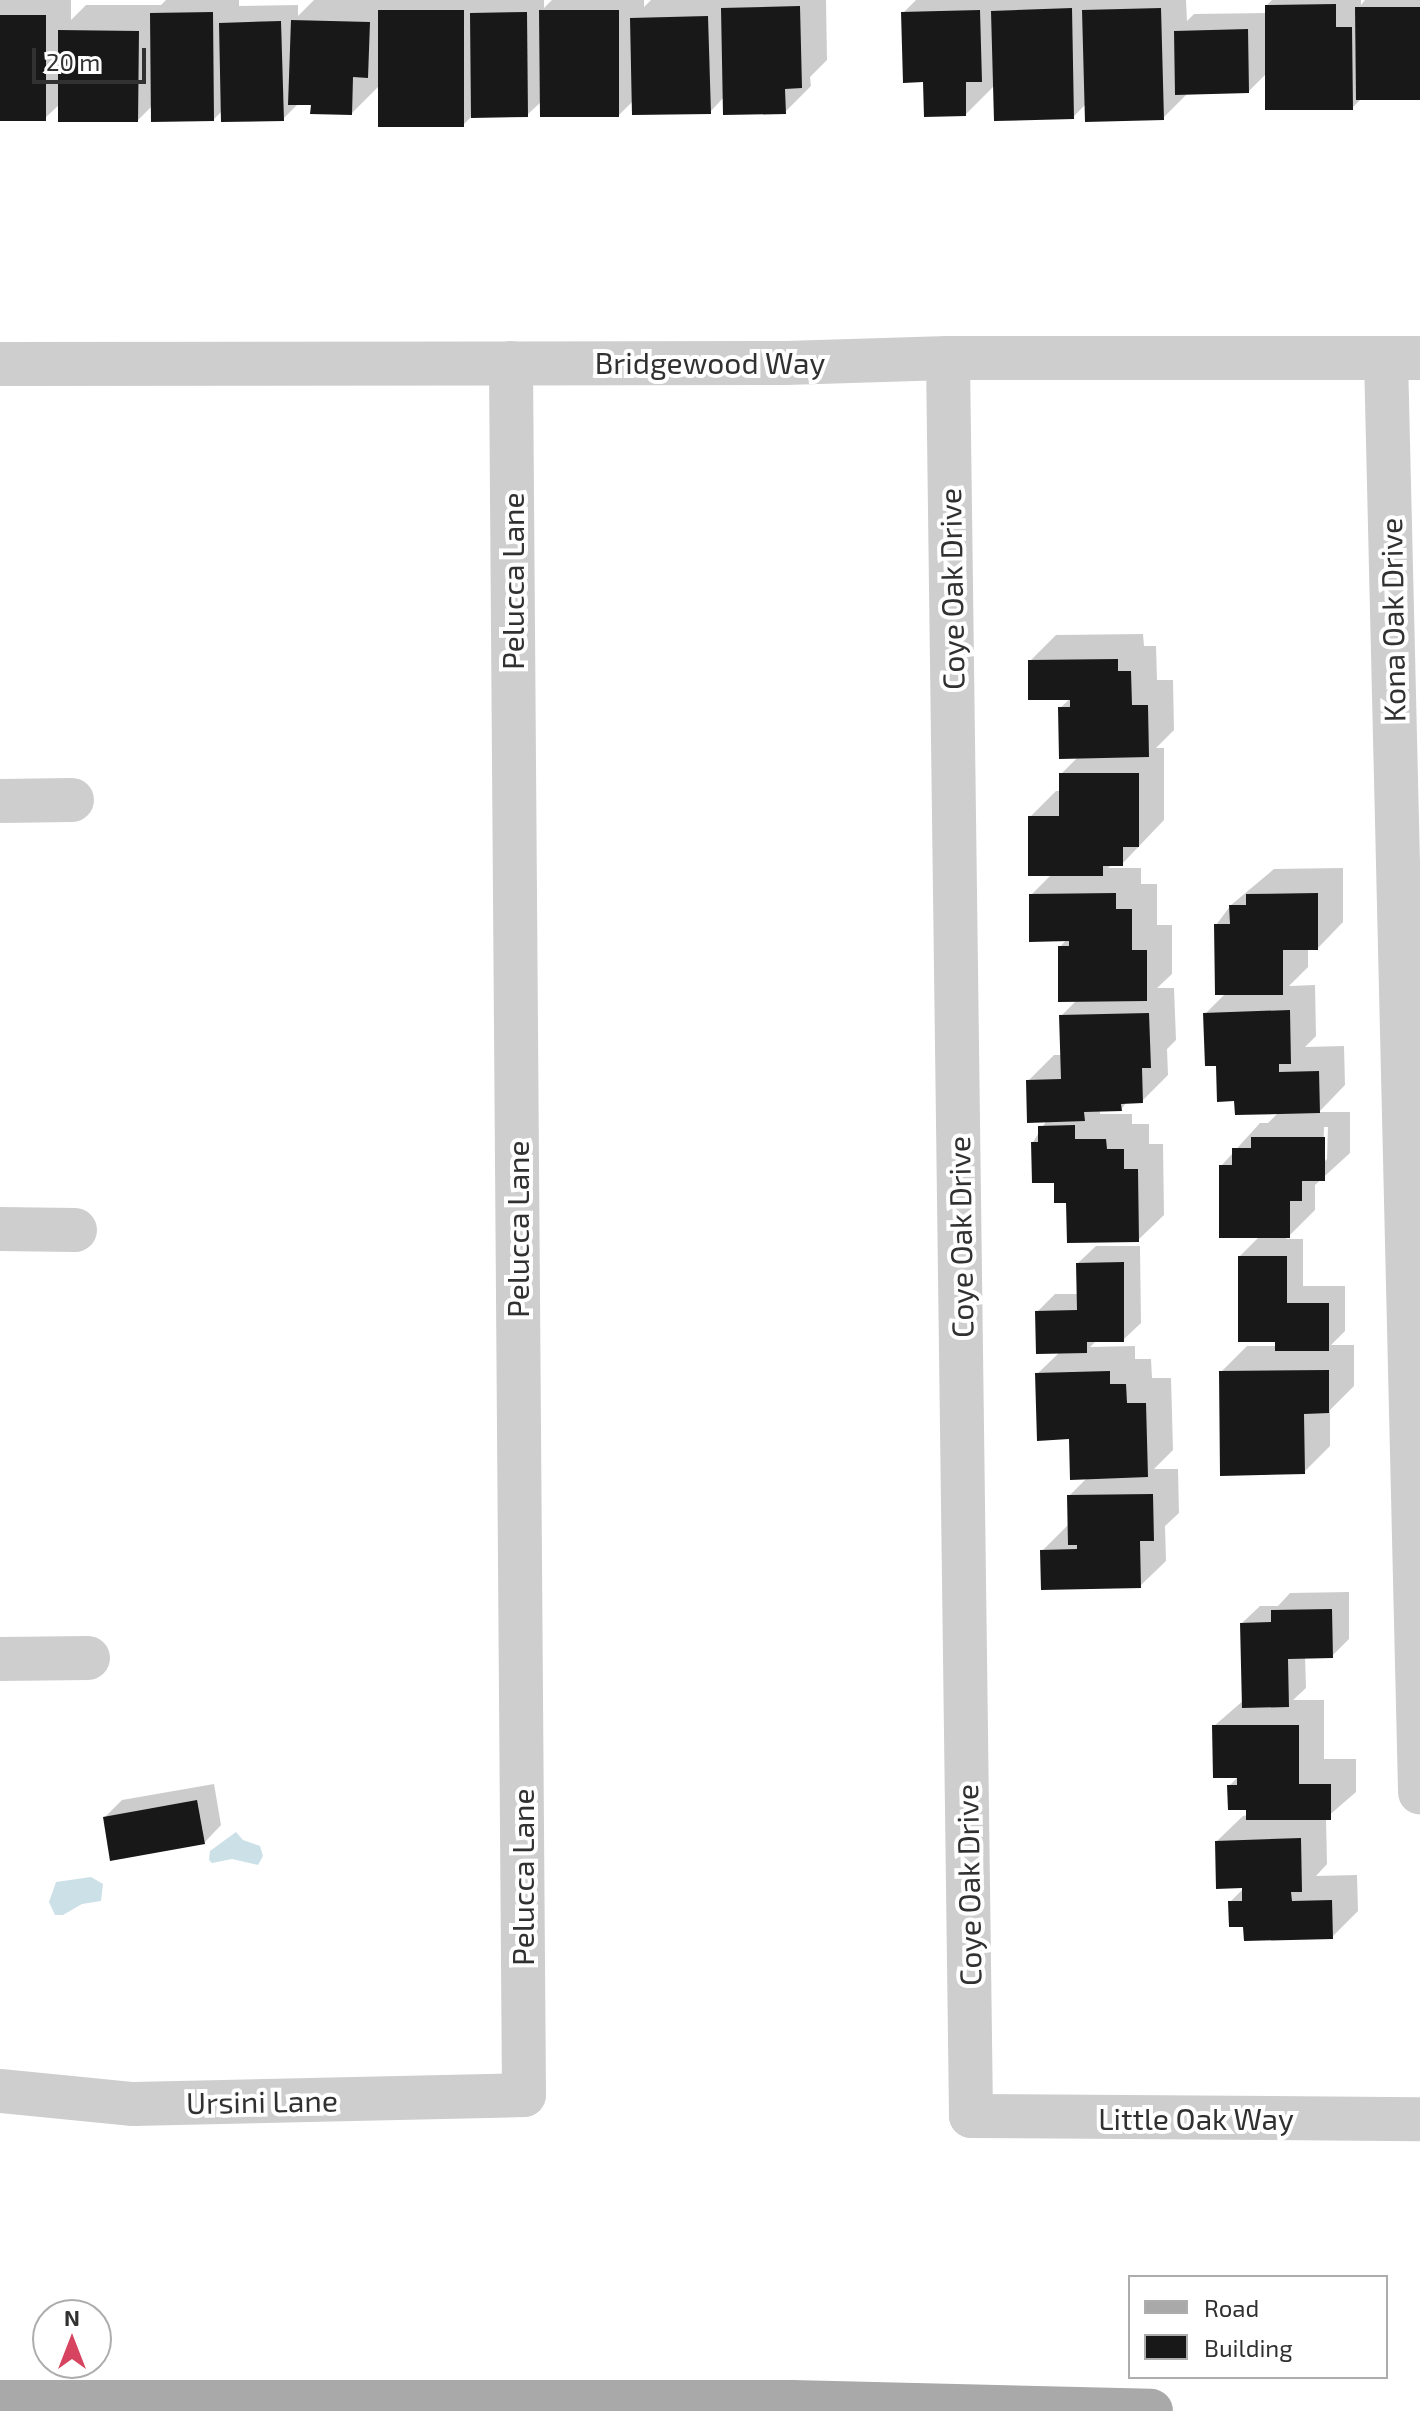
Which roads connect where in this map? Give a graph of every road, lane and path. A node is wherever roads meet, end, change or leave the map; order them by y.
1 (948, 358) junction
2 (1403, 358) edge
3 (511, 363) junction
4 (0, 364) edge
5 (72, 800) dead end
6 (0, 801) edge
7 (0, 1229) edge
8 (75, 1230) dead end
9 (88, 1658) dead end
10 (0, 1659) edge
11 (1420, 1793) edge
12 (0, 2091) edge
13 (524, 2095) joint
14 (971, 2116) joint
15 (1420, 2119) edge
16 (0, 2402) edge
17 (732, 2407) edge
18 (488, 2408) edge
19 (1151, 2411) edge

1 - 2 street, Bridgewood Way
1 - 3 street, Bridgewood Way
1 - 14 street, Coye Oak Drive
2 - 11 street, Kona Oak Drive
3 - 4 street, Bridgewood Way
3 - 13 street, Pelucca Lane
5 - 6 street
7 - 8 street
9 - 10 street
12 - 13 street, Ursini Lane
14 - 15 street, Little Oak Way
16 - 18 main road
17 - 18 main road
17 - 19 main road

